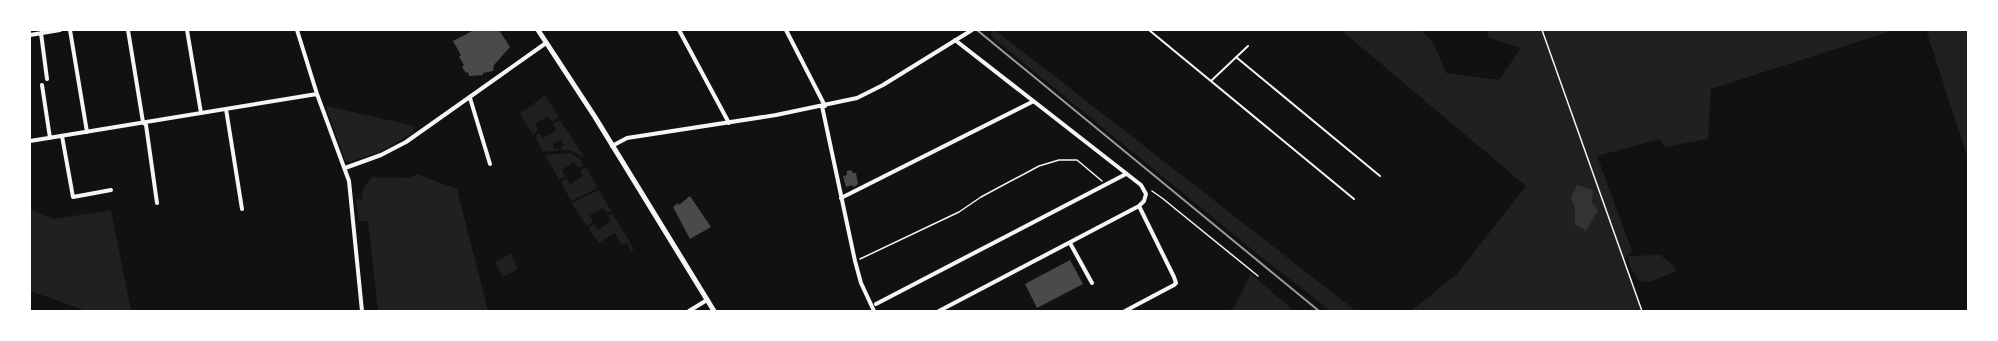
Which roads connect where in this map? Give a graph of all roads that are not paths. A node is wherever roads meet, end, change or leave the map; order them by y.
1 (60, 30) edge
2 (70, 30) edge
3 (128, 30) edge
4 (187, 30) edge
5 (298, 30) edge
6 (538, 30) edge
7 (680, 30) edge
8 (786, 30) edge
9 (972, 30) edge
10 (1149, 30) edge
11 (40, 33) junction
12 (30, 35) edge
13 (955, 40) junction
14 (546, 43) junction
15 (1248, 46) dead end
16 (1236, 57) junction
17 (47, 79) dead end
18 (1211, 81) junction
19 (42, 85) dead end
20 (317, 94) junction
21 (470, 98) junction
22 (1032, 102) junction
23 (823, 106) junction
24 (226, 108) junction
25 (201, 113) junction
26 (143, 122) junction
27 (729, 123) junction
28 (87, 132) junction
29 (62, 136) junction
30 (50, 138) junction
31 (30, 141) edge
32 (612, 146) junction
33 (490, 164) dead end
34 (345, 168) junction
35 (1126, 174) junction
36 (1380, 176) dead end
37 (111, 190) dead end
38 (841, 198) junction
39 (1354, 199) dead end
40 (157, 203) dead end
41 (1139, 206) junction
42 (242, 209) dead end
43 (1070, 243) junction
44 (1092, 283) dead end
45 (707, 300) junction
46 (876, 304) dead end
47 (362, 311) edge
48 (690, 311) edge
49 (714, 311) edge
50 (874, 311) edge
51 (939, 311) edge
52 (1125, 311) edge

1 - 11 street
2 - 28 street
3 - 26 street
4 - 25 street
5 - 20 street
6 - 14 street
7 - 27 street
8 - 23 street
9 - 13 street
10 - 18 lane
11 - 12 street
11 - 17 street
13 - 22 street
13 - 23 street
14 - 21 street
14 - 32 street
15 - 16 lane
16 - 18 lane
16 - 36 lane
18 - 39 lane
19 - 30 street
20 - 24 street
20 - 34 street
21 - 33 street
21 - 34 street
22 - 35 street
22 - 38 street
23 - 27 street
23 - 38 street
24 - 25 street
24 - 42 street
25 - 26 street
26 - 28 street
26 - 40 street
27 - 32 street
28 - 29 street
29 - 30 street
29 - 37 street
30 - 31 street
32 - 45 street
34 - 47 street
35 - 41 street
35 - 46 street
38 - 50 street
41 - 43 street
41 - 52 street
43 - 44 street
43 - 51 street
45 - 48 street
45 - 49 street

